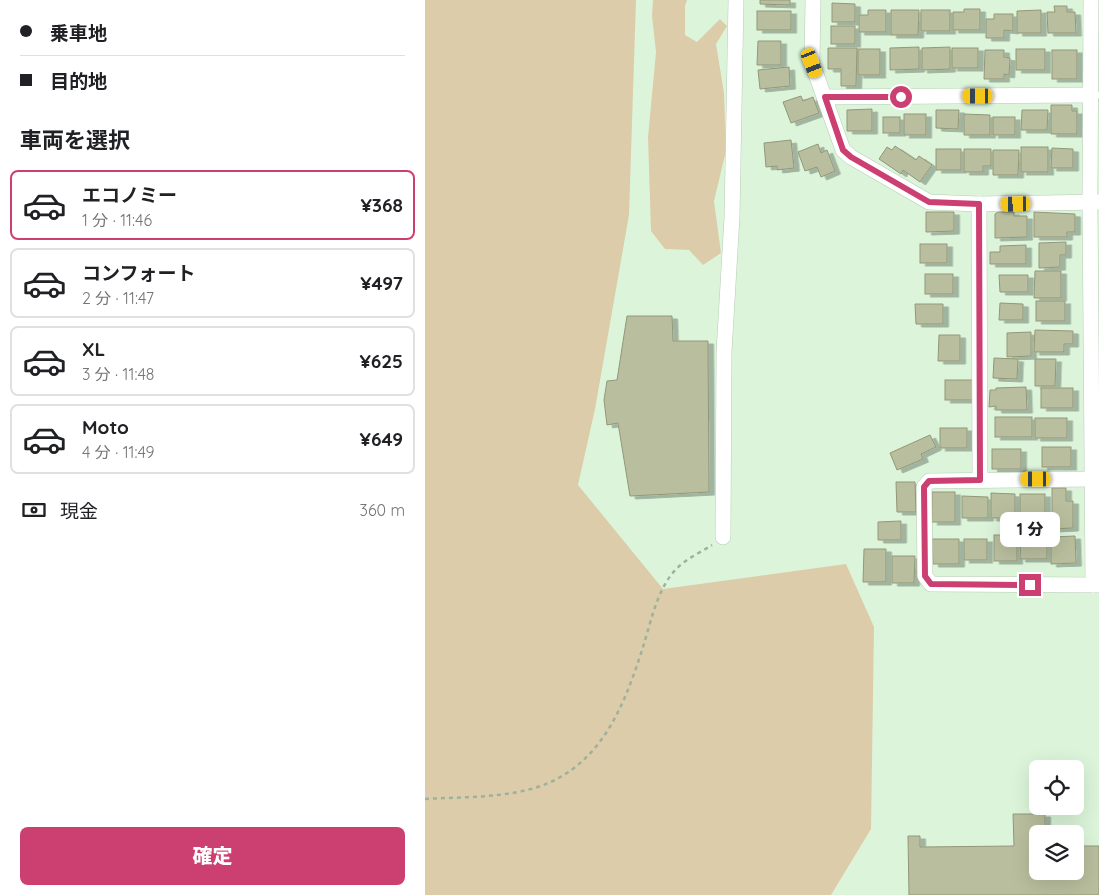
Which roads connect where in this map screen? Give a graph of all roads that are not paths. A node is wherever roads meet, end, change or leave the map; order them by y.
1 (736, 0) edge
2 (813, 0) edge
3 (1091, 0) edge
4 (1092, 95) junction
5 (825, 97) junction
6 (1095, 202) edge
7 (979, 204) junction
8 (1091, 479) junction
9 (980, 480) junction
10 (723, 537) road end
11 (1096, 585) edge

1 - 10 street
2 - 5 street
3 - 4 street
4 - 5 street
4 - 6 street
5 - 7 street
6 - 7 street
6 - 8 street
7 - 9 street
8 - 9 street
8 - 11 street
9 - 11 street

